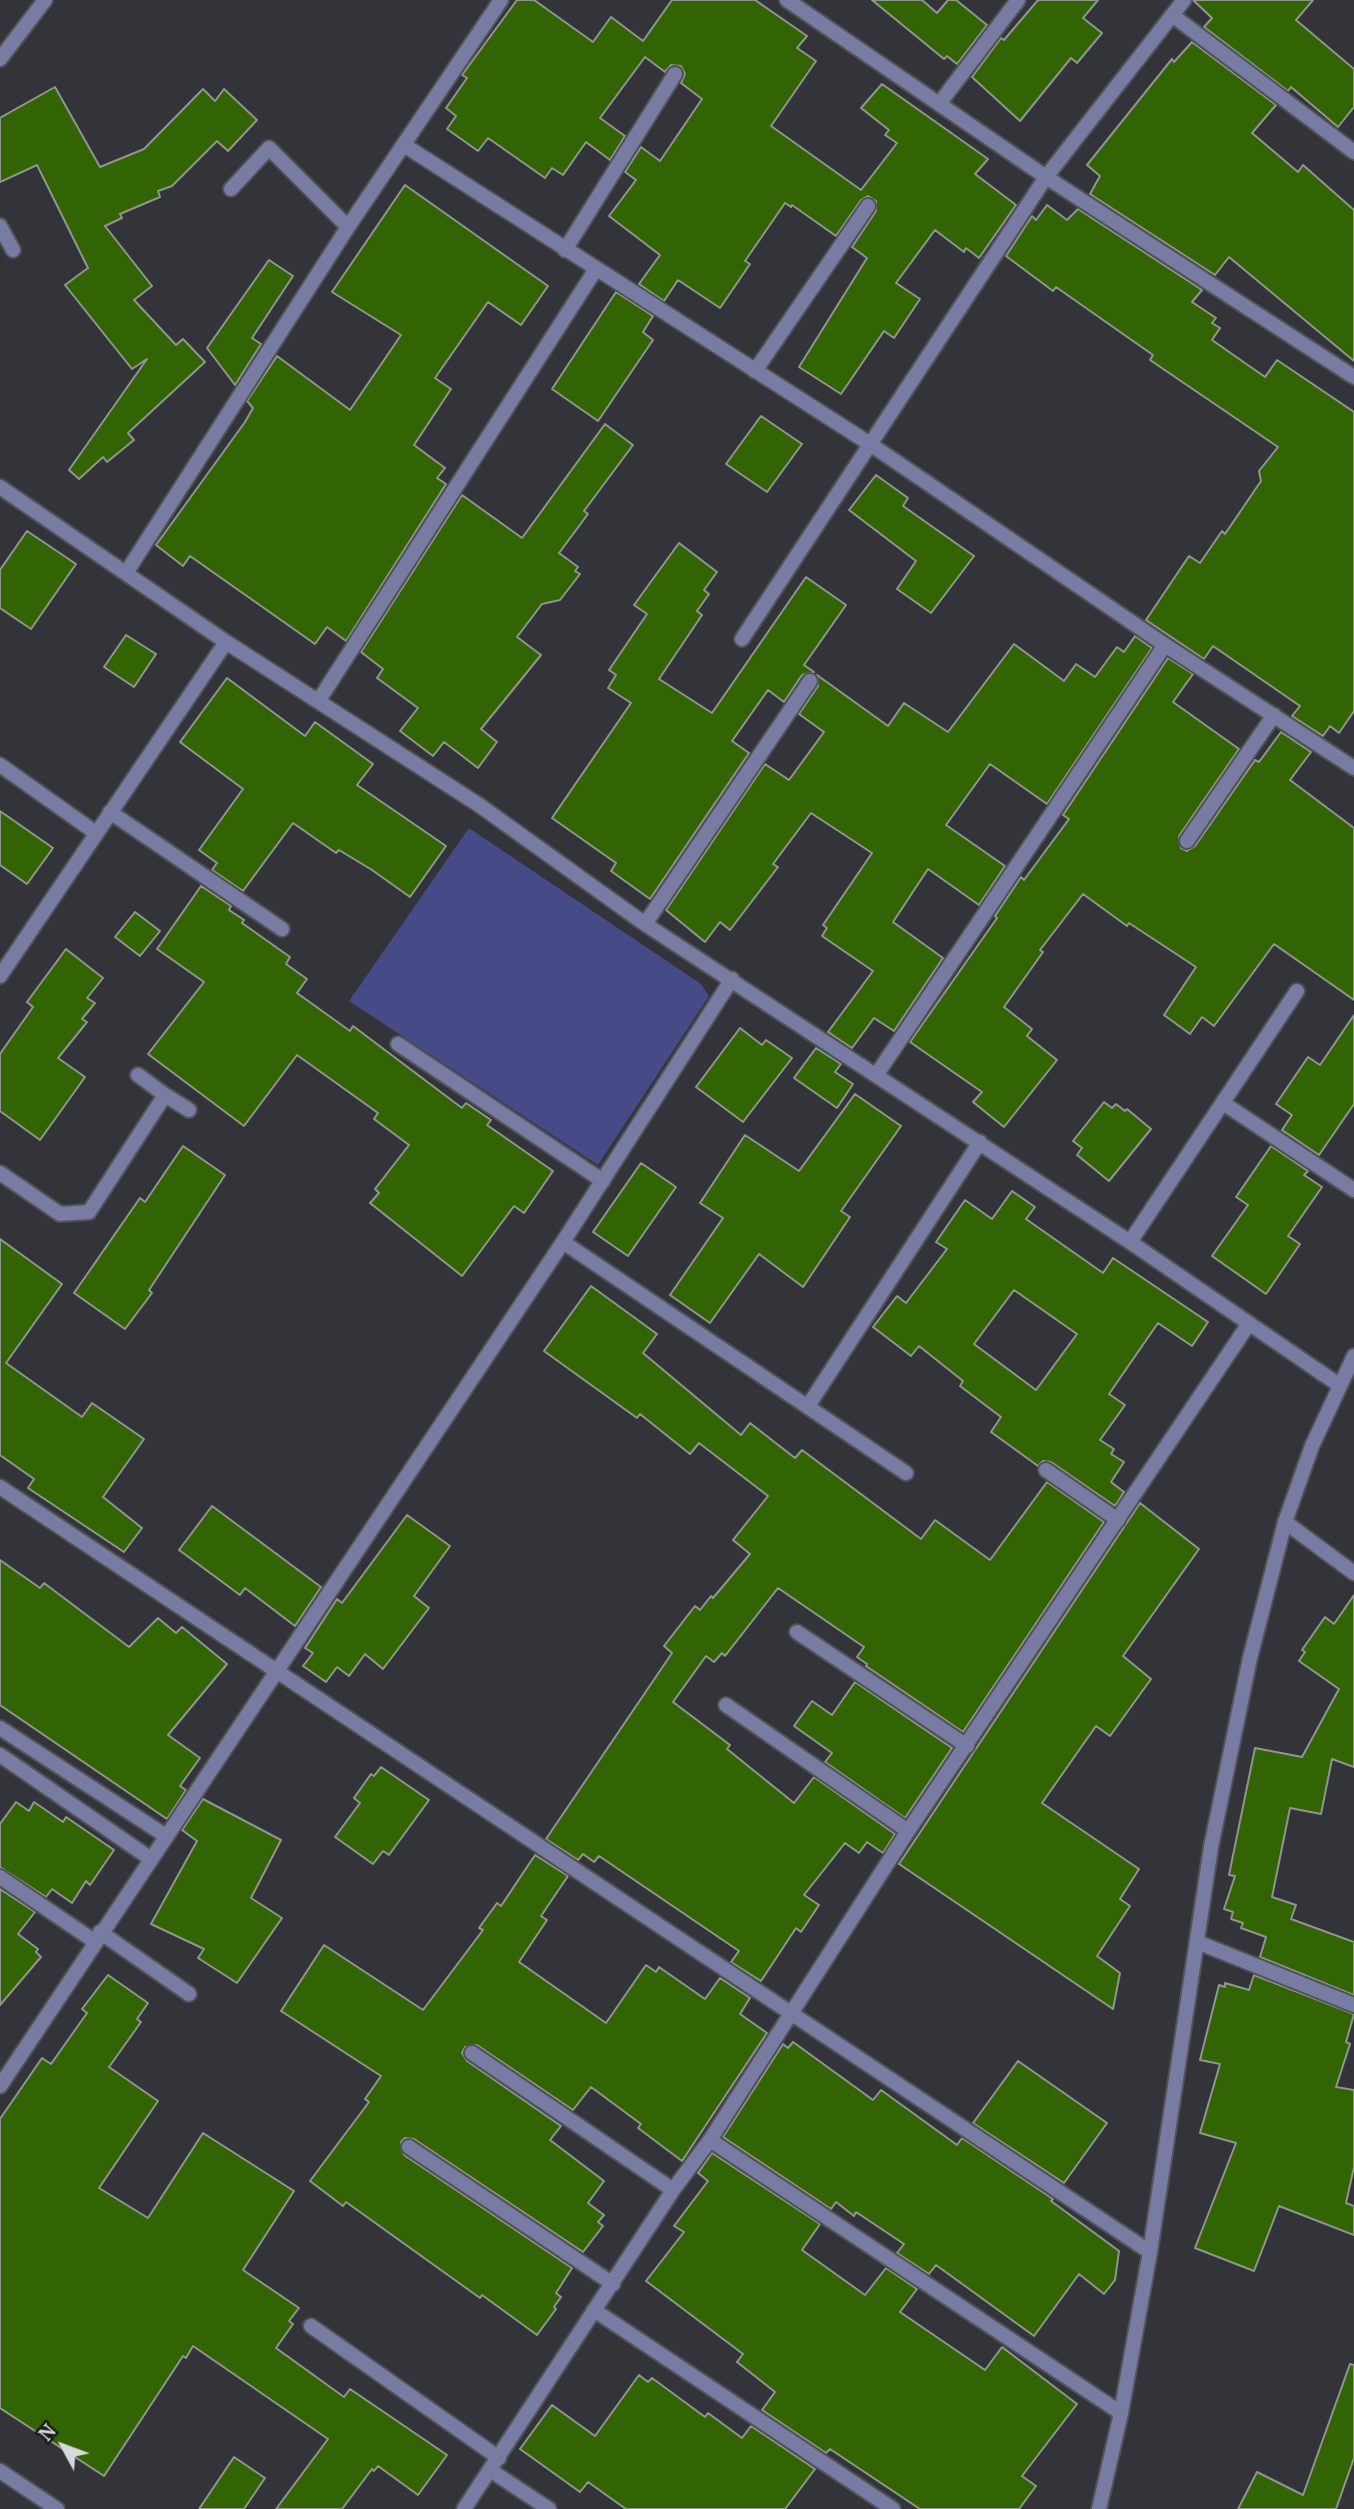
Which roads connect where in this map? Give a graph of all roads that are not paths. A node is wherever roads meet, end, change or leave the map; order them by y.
1 (45, 0) edge
2 (500, 0) edge
3 (787, 0) edge
4 (1018, 0) edge
5 (1184, 0) edge
6 (1172, 16) junction
7 (0, 59) edge
8 (676, 74) dead end
9 (939, 104) junction
10 (404, 145) junction
11 (1354, 152) edge
12 (1046, 177) junction
13 (231, 189) dead end
14 (868, 206) dead end
15 (0, 226) edge
16 (348, 227) junction
17 (13, 250) dead end
18 (565, 250) junction
19 (596, 269) junction
20 (755, 372) junction
21 (1354, 377) edge
22 (870, 444) junction
23 (0, 487) edge
24 (126, 573) junction
25 (742, 639) dead end
26 (226, 642) junction
27 (1165, 645) junction
28 (810, 681) dead end
29 (319, 700) junction
30 (1274, 715) junction
31 (0, 765) edge
32 (1354, 768) edge
33 (110, 812) junction
34 (96, 833) junction
35 (1187, 841) dead end
36 (645, 924) junction
37 (282, 929) dead end
38 (0, 976) edge
39 (732, 979) junction
40 (1297, 991) dead end
41 (398, 1044) dead end
42 (877, 1074) junction
43 (138, 1075) dead end
44 (165, 1095) junction
45 (1223, 1102) junction
46 (189, 1110) dead end
47 (980, 1142) junction
48 (0, 1172) edge
49 (603, 1181) junction
50 (1354, 1190) edge
51 (563, 1241) junction
52 (1130, 1242) junction
53 (1248, 1325) junction
54 (1354, 1356) edge
55 (1339, 1385) junction
56 (808, 1406) junction
57 (1046, 1470) dead end
58 (906, 1473) dead end
59 (0, 1487) edge
60 (1118, 1520) junction
61 (1285, 1522) junction
62 (1354, 1573) edge
63 (797, 1632) dead end
64 (276, 1670) junction
65 (726, 1705) dead end
66 (0, 1728) edge
67 (967, 1746) junction
68 (0, 1755) edge
69 (908, 1831) junction
70 (166, 1836) junction
71 (151, 1859) junction
72 (0, 1877) edge
73 (97, 1937) junction
74 (1197, 1941) junction
75 (189, 1994) dead end
76 (1354, 2006) edge
77 (789, 2013) junction
78 (472, 2053) dead end
79 (0, 2086) edge
80 (710, 2140) junction
81 (409, 2147) dead end
82 (673, 2190) junction
83 (1150, 2252) junction
84 (613, 2284) junction
85 (594, 2311) junction
86 (311, 2326) dead end
87 (1121, 2413) junction
88 (495, 2464) junction
89 (0, 2471) edge
90 (57, 2509) edge
91 (464, 2509) edge
92 (549, 2509) edge
93 (893, 2509) edge
94 (1099, 2509) edge

1 - 7 street
2 - 10 street
3 - 9 street
4 - 9 street
5 - 6 street
6 - 11 street
6 - 12 street
8 - 18 street
9 - 12 street
10 - 16 street
10 - 18 street
12 - 21 street
12 - 22 street
13 - 16 street
14 - 20 street
15 - 17 street
16 - 24 street
18 - 19 street
19 - 20 street
19 - 29 street
20 - 22 street
22 - 25 street
22 - 27 street
23 - 24 street
24 - 26 street
26 - 29 street
26 - 33 street
27 - 30 street
27 - 42 street
28 - 36 street
29 - 36 street
30 - 32 street
30 - 35 street
31 - 34 street
33 - 34 street
33 - 37 street
34 - 38 street
36 - 39 street
39 - 42 street
39 - 49 street
40 - 45 street
41 - 49 street
42 - 47 street
43 - 44 street
44 - 46 street
44 - 48 street
45 - 50 street
45 - 52 street
47 - 52 street
47 - 56 street
49 - 51 street
51 - 56 street
51 - 64 street
52 - 53 street
53 - 55 street
53 - 60 street
54 - 55 street
55 - 61 street
56 - 58 street
57 - 60 street
59 - 64 street
60 - 67 street
61 - 62 street
61 - 74 street
63 - 67 street
64 - 70 street
64 - 77 street
65 - 69 street
66 - 70 street
67 - 69 street
68 - 71 street
69 - 77 street
70 - 71 street
71 - 73 street
72 - 73 street
73 - 75 street
73 - 79 street
74 - 76 street
74 - 83 street
77 - 80 street
77 - 83 street
78 - 82 street
80 - 82 street
80 - 87 street
81 - 84 street
82 - 84 street
83 - 87 street
84 - 85 street
85 - 88 street
85 - 93 street
86 - 88 street
87 - 94 street
88 - 91 street
88 - 92 street
89 - 90 street

